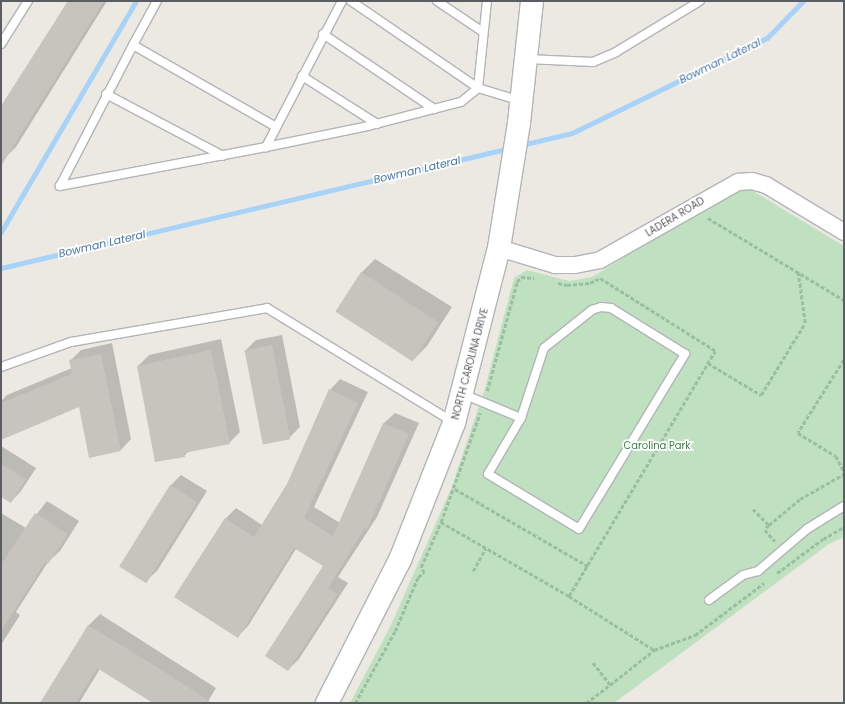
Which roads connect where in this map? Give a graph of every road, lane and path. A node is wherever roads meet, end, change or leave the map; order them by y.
1 (28, 1) edge
2 (158, 1) edge
3 (342, 1) edge
4 (351, 1) edge
5 (436, 1) edge
6 (487, 1) edge
7 (532, 1) edge
8 (700, 1) edge
9 (483, 32) junction
10 (323, 34) junction
11 (1, 44) edge
12 (133, 45) junction
13 (526, 59) junction
14 (302, 76) junction
15 (478, 88) junction
16 (106, 94) junction
17 (522, 101) junction
18 (434, 109) junction
19 (377, 124) junction
20 (276, 127) junction
21 (266, 147) junction
22 (223, 156) junction
23 (704, 215) dead end
24 (844, 232) edge
25 (499, 248) junction
26 (798, 272) junction
27 (599, 278) dead end
28 (844, 300) edge
29 (844, 360) edge
30 (708, 363) junction
31 (1, 367) edge
32 (462, 394) junction
33 (521, 418) junction
34 (454, 423) junction
35 (844, 470) edge
36 (844, 474) edge
37 (455, 489) dead end
38 (844, 506) edge
39 (753, 509) dead end
40 (769, 525) junction
41 (844, 527) edge
42 (776, 543) dead end
43 (486, 548) junction
44 (588, 566) junction
45 (473, 570) dead end
46 (772, 577) dead end
47 (766, 582) dead end
48 (569, 596) junction
49 (709, 600) dead end
50 (654, 650) junction
51 (592, 663) dead end
52 (610, 684) junction
53 (327, 703) edge
54 (356, 703) edge
55 (586, 703) edge

1 - 11 lane
2 - 12 lane
3 - 10 lane
4 - 15 lane
5 - 9 lane
6 - 9 lane
7 - 13 main road, NORTH CAROLINA DRIVE
8 - 13 lane
9 - 15 lane
10 - 14 lane
10 - 18 lane
12 - 16 lane
12 - 20 lane
13 - 17 main road, NORTH CAROLINA DRIVE
14 - 19 lane
14 - 20 lane
15 - 17 lane
15 - 18 lane
16 - 22 lane
16 - 22 lane
17 - 25 main road, NORTH CAROLINA DRIVE
18 - 19 lane
19 - 21 lane
20 - 21 lane
21 - 22 lane
23 - 26 path
24 - 25 street, LADERA ROAD
25 - 32 main road, NORTH CAROLINA DRIVE
26 - 28 path
26 - 30 path
27 - 30 path
29 - 35 path
30 - 44 path
31 - 34 lane
32 - 33 lane
32 - 34 main road, NORTH CAROLINA DRIVE
33 - 33 lane
34 - 53 main road, NORTH CAROLINA DRIVE
36 - 40 path
37 - 44 path
38 - 49 lane
39 - 40 path
40 - 42 path
41 - 46 path
43 - 45 path
43 - 48 path
43 - 54 path
44 - 48 path
47 - 50 path
48 - 50 path
50 - 52 path
51 - 52 path
52 - 55 path

